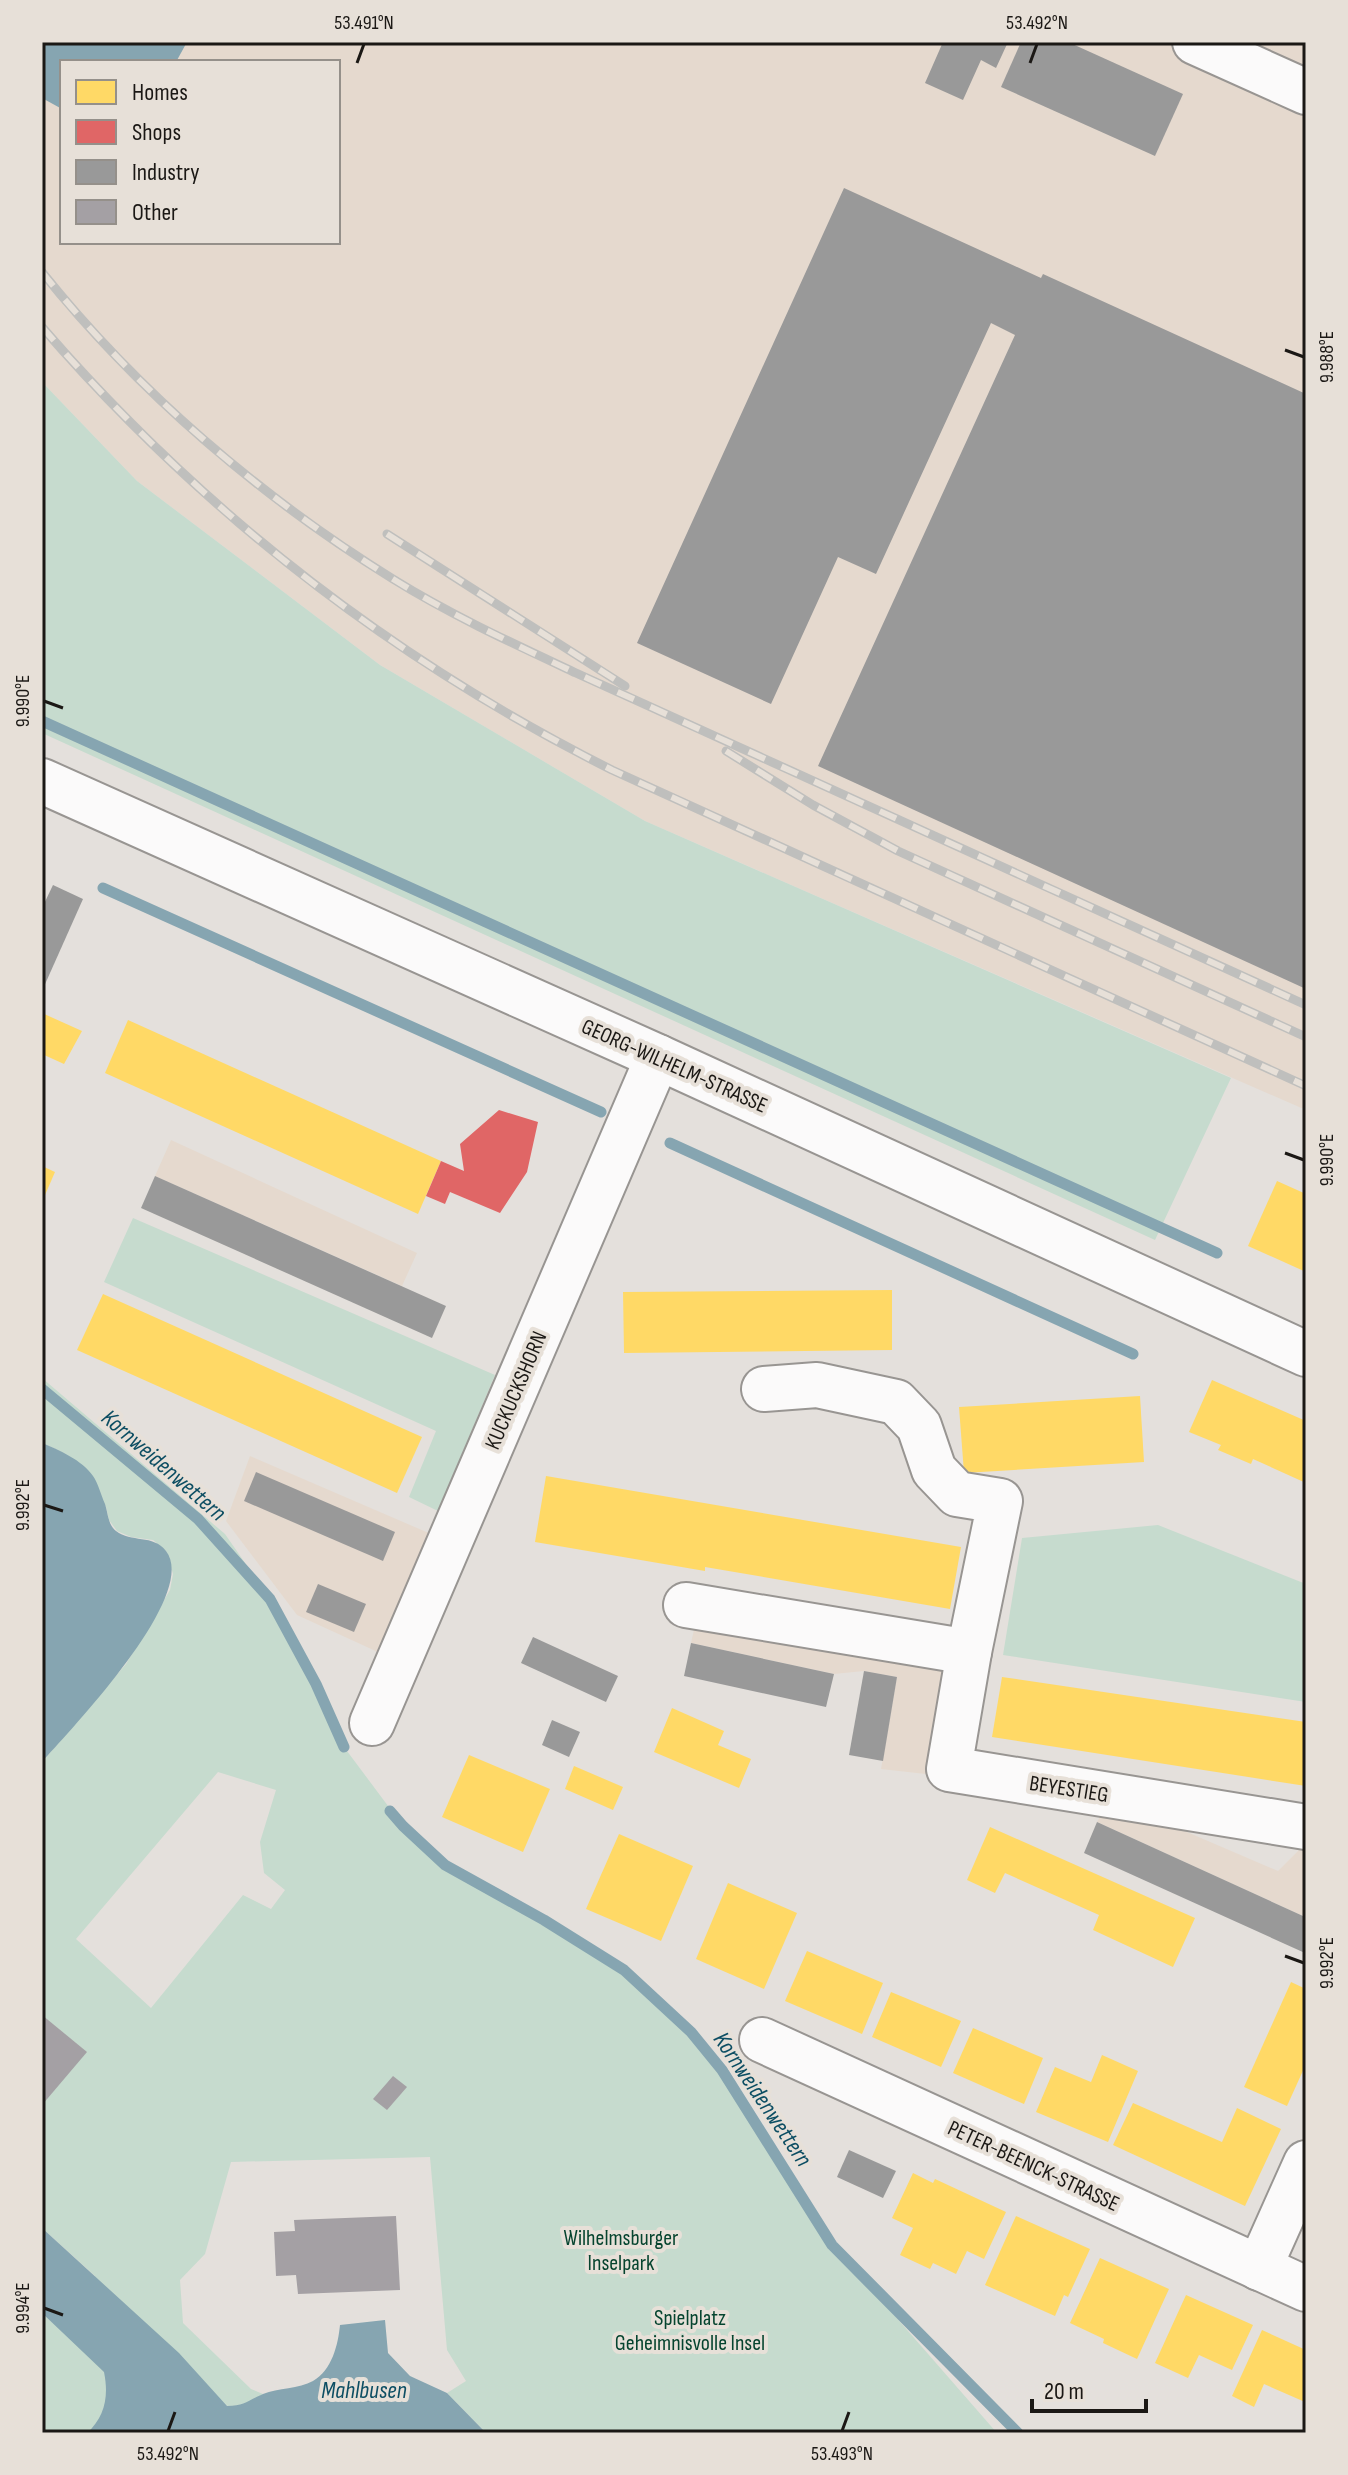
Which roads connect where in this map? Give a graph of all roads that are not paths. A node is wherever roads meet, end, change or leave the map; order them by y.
1 (1195, 42) edge
2 (1306, 92) edge
3 (42, 781) edge
4 (658, 1057) junction
5 (1306, 1354) edge
6 (764, 1389) dead end
7 (686, 1605) dead end
8 (969, 1652) junction
9 (372, 1723) dead end
10 (1306, 1827) edge
11 (762, 2040) dead end
12 (1306, 2163) edge
13 (1259, 2268) junction
14 (1306, 2289) edge

1 - 2 street
3 - 4 street, GEORG-WILHELM-STRASSE
4 - 5 street, GEORG-WILHELM-STRASSE
4 - 9 street, KUCKUCKSHORN
6 - 8 street, BEYESTIEG
7 - 8 street
8 - 10 street, BEYESTIEG
11 - 13 street, PETER-BEENCK-STRASSE
12 - 13 street
13 - 14 street, PETER-BEENCK-STRASSE

